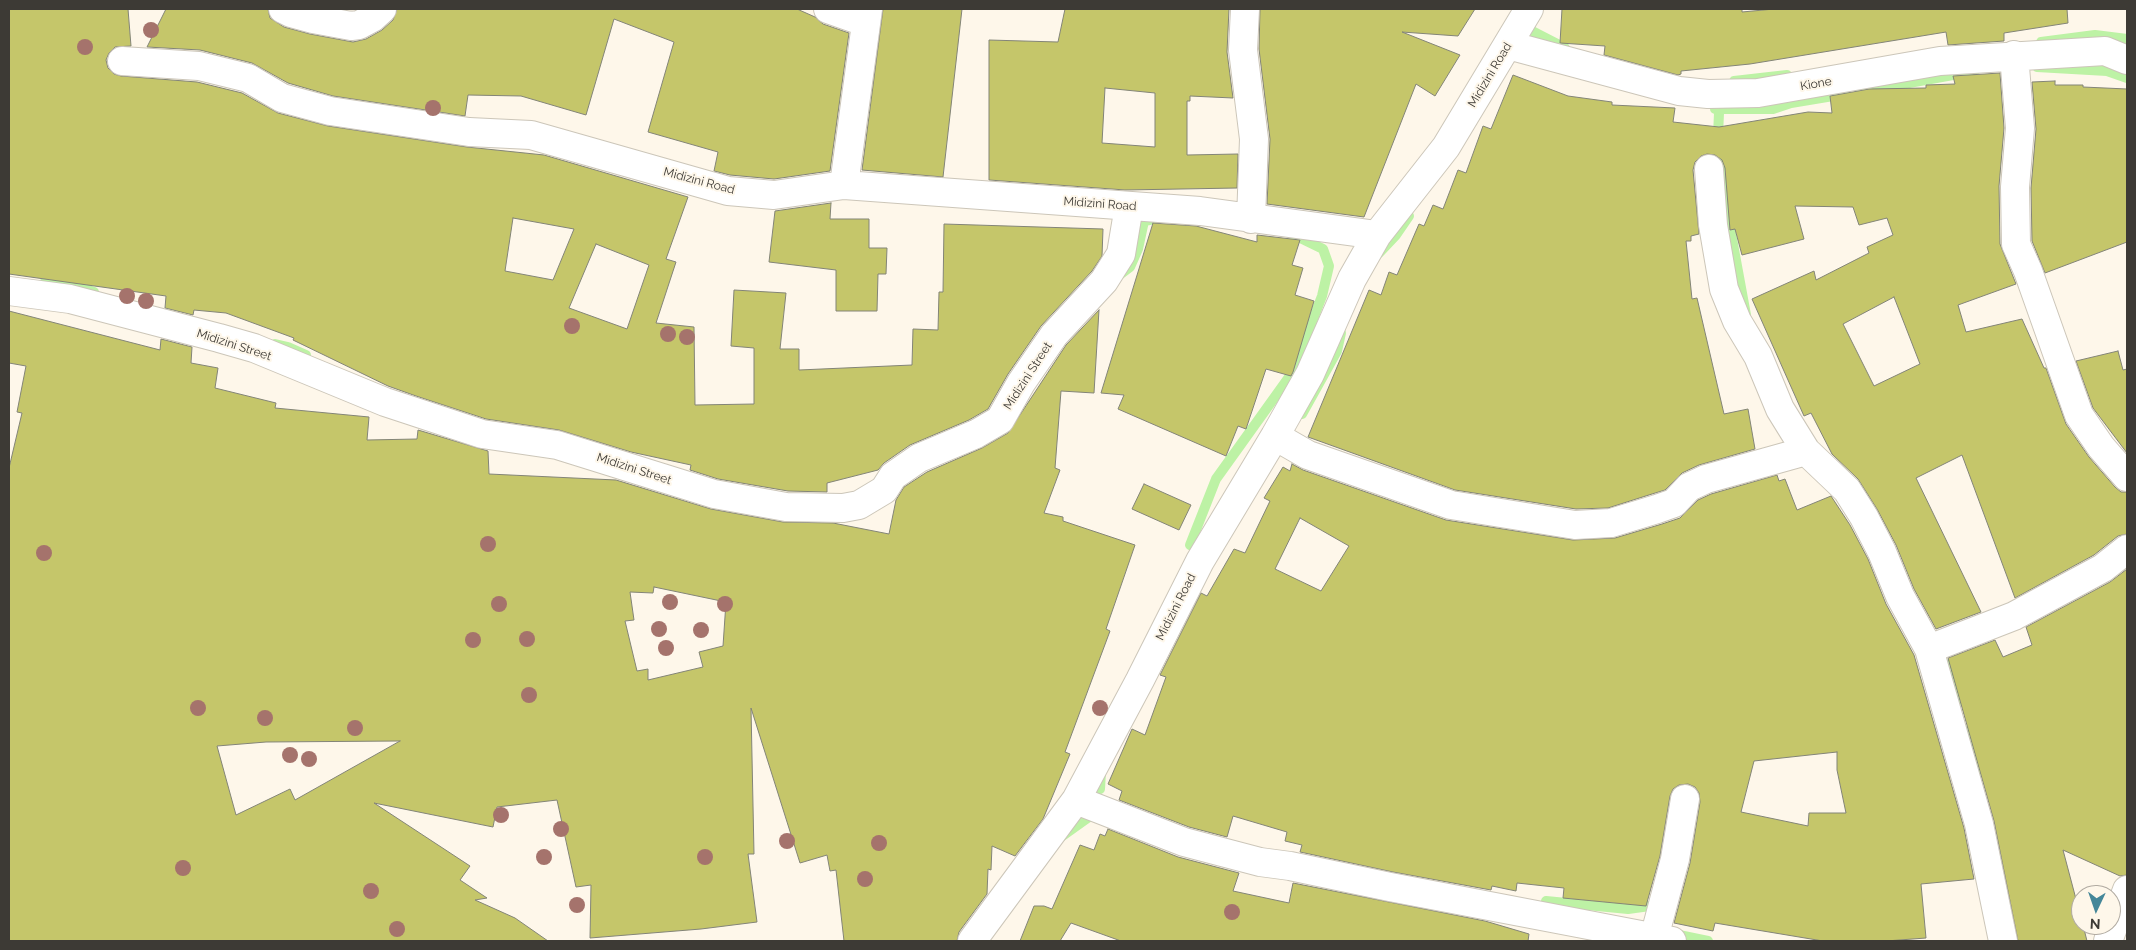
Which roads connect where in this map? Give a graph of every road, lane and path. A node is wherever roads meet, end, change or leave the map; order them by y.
1 (283, 9) edge
2 (382, 9) edge
3 (828, 9) edge
4 (1245, 9) edge
5 (1529, 9) edge
6 (867, 16) edge
7 (1508, 45) junction
8 (2014, 55) junction
9 (2127, 60) edge
10 (122, 61) dead end
11 (1709, 170) dead end
12 (844, 185) junction
13 (1129, 206) junction
14 (1252, 219) junction
15 (1377, 235) junction
16 (9, 291) edge
17 (1275, 436) junction
18 (1806, 450) junction
19 (2127, 476) edge
20 (2127, 550) edge
21 (1929, 649) junction
22 (1685, 799) dead end
23 (1076, 800) junction
24 (2127, 890) edge
25 (1590, 934) edge
26 (1663, 940) edge
27 (972, 941) edge
28 (2003, 941) edge
29 (2108, 941) edge

1 - 2 street
3 - 6 street
4 - 14 street
5 - 7 street, Midizini Road
6 - 12 street
7 - 8 street, Kione
7 - 15 street, Midizini Road
8 - 9 street, Kione
8 - 19 street
10 - 12 street, Midizini Road
11 - 18 street
12 - 13 street, Midizini Road
13 - 14 street, Midizini Road
13 - 16 street, Midizini Street
14 - 15 street, Midizini Road
15 - 17 street, Midizini Road
17 - 18 street
17 - 23 street, Midizini Road
18 - 21 street
20 - 21 street
21 - 28 street
22 - 26 street
23 - 25 street
23 - 27 street, Midizini Road
24 - 29 street
25 - 26 street

